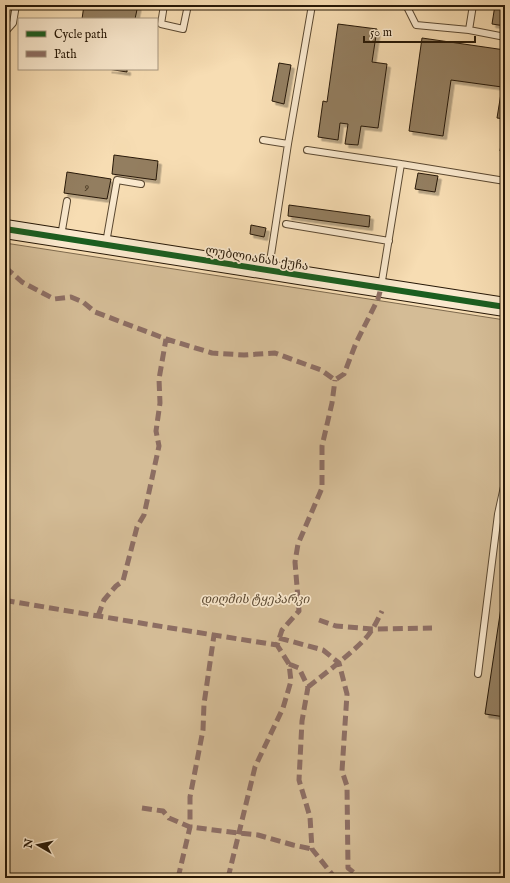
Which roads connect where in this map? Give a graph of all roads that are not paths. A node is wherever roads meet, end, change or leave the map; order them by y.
1 (16, 5) edge
2 (164, 5) edge
3 (188, 5) edge
4 (312, 5) edge
5 (406, 5) edge
6 (473, 5) edge
7 (469, 30) junction
8 (5, 32) edge
9 (505, 37) edge
10 (264, 140) dead end
11 (288, 144) junction
12 (307, 150) dead end
13 (401, 164) junction
14 (505, 181) edge
15 (141, 184) dead end
16 (67, 201) dead end
17 (286, 224) dead end
18 (5, 229) edge
19 (61, 238) junction
20 (389, 240) junction
21 (106, 245) junction
22 (268, 270) junction
23 (381, 288) junction
24 (505, 307) edge
25 (505, 482) edge
26 (478, 674) dead end

1 - 8 lane
2 - 3 lane
4 - 11 lane
5 - 7 lane
6 - 7 lane
7 - 9 lane
10 - 11 lane
11 - 22 lane
12 - 13 lane
13 - 14 lane
13 - 20 lane
15 - 21 lane
16 - 19 lane
17 - 20 lane
18 - 19 street, ლუბლიანას ქუჩა
19 - 21 street, ლუბლიანას ქუჩა
20 - 23 lane
21 - 22 street, ლუბლიანას ქუჩა
22 - 23 street, ლუბლიანას ქუჩა
23 - 24 street, ლუბლიანას ქუჩა
25 - 26 lane

